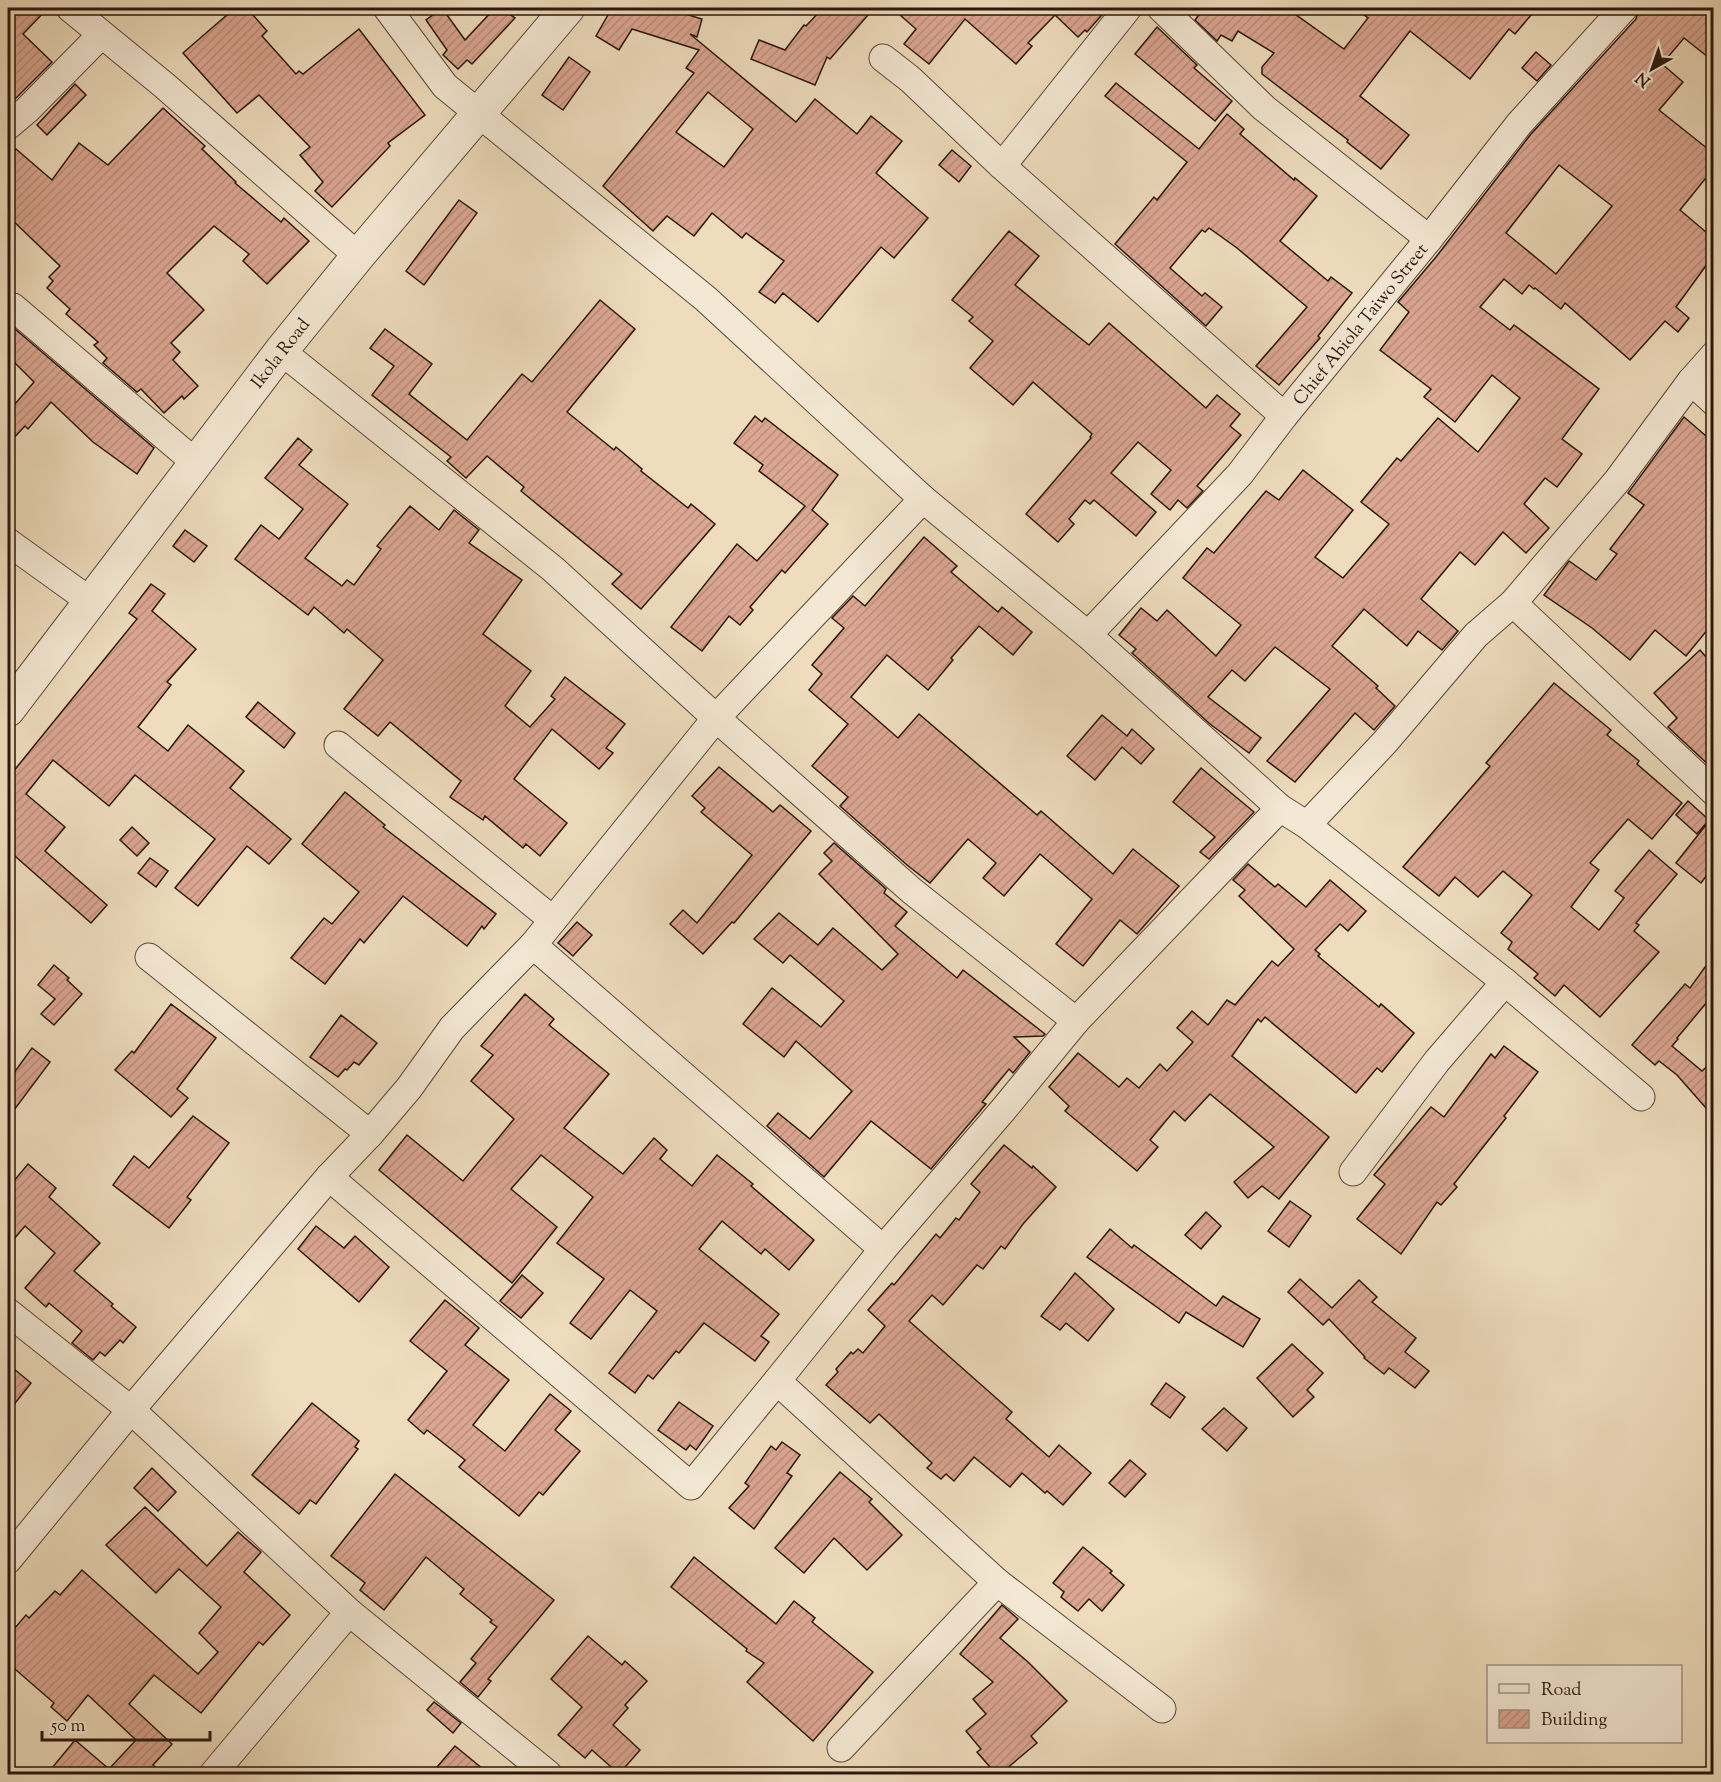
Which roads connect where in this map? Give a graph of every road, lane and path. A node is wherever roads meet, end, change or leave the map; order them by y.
1 (70, 8) edge
2 (387, 8) edge
3 (568, 8) edge
4 (1128, 8) edge
5 (1161, 8) edge
6 (1624, 8) edge
7 (101, 35) junction
8 (883, 58) dead end
9 (479, 113) junction
10 (8, 126) edge
11 (1002, 166) junction
12 (1429, 239) junction
13 (358, 256) junction
14 (13, 307) dead end
15 (281, 351) junction
16 (1713, 355) edge
17 (1691, 381) junction
18 (1713, 402) edge
19 (1284, 416) junction
20 (196, 463) junction
21 (923, 499) junction
22 (8, 542) edge
23 (90, 601) junction
24 (1513, 603) junction
25 (1088, 635) junction
26 (8, 710) edge
27 (716, 718) junction
28 (338, 745) dead end
29 (1713, 792) edge
30 (1280, 808) junction
31 (1307, 825) junction
32 (553, 920) junction
33 (533, 945) junction
34 (149, 957) dead end
35 (1505, 982) junction
36 (1076, 1021) junction
37 (1641, 1097) dead end
38 (370, 1134) junction
39 (1353, 1172) dead end
40 (329, 1177) junction
41 (883, 1249) junction
42 (8, 1312) edge
43 (777, 1381) junction
44 (131, 1410) junction
45 (8, 1560) edge
46 (997, 1582) junction
47 (349, 1612) junction
48 (1162, 1709) dead end
49 (841, 1748) dead end
50 (213, 1774) edge
51 (548, 1774) edge

1 - 7 street
2 - 9 street
3 - 9 street, Ikola Road
4 - 11 street
5 - 12 street
6 - 12 street, Chief Abiola Taiwo Street
7 - 10 street
7 - 13 street
8 - 11 street
9 - 13 street, Ikola Road
9 - 21 street
11 - 19 street
12 - 19 street, Chief Abiola Taiwo Street
13 - 15 street, Ikola Road
14 - 20 street
15 - 20 street, Ikola Road
15 - 27 street
16 - 17 street
17 - 18 street
17 - 24 street
19 - 25 street, Chief Abiola Taiwo Street
20 - 23 street, Ikola Road
21 - 25 street
21 - 27 street
22 - 23 street
23 - 26 street, Ikola Road
24 - 29 street
24 - 31 street
25 - 30 street
27 - 32 street
27 - 36 street
28 - 32 street
30 - 31 street
30 - 36 street
31 - 35 street
32 - 33 street
33 - 38 street
33 - 41 street
34 - 38 street
35 - 37 street
35 - 39 street
36 - 41 street
38 - 40 street
40 - 43 street
40 - 44 street
41 - 43 street
42 - 44 street
43 - 46 street
44 - 45 street
44 - 47 street
46 - 48 street
46 - 49 street
47 - 50 street
47 - 51 street

